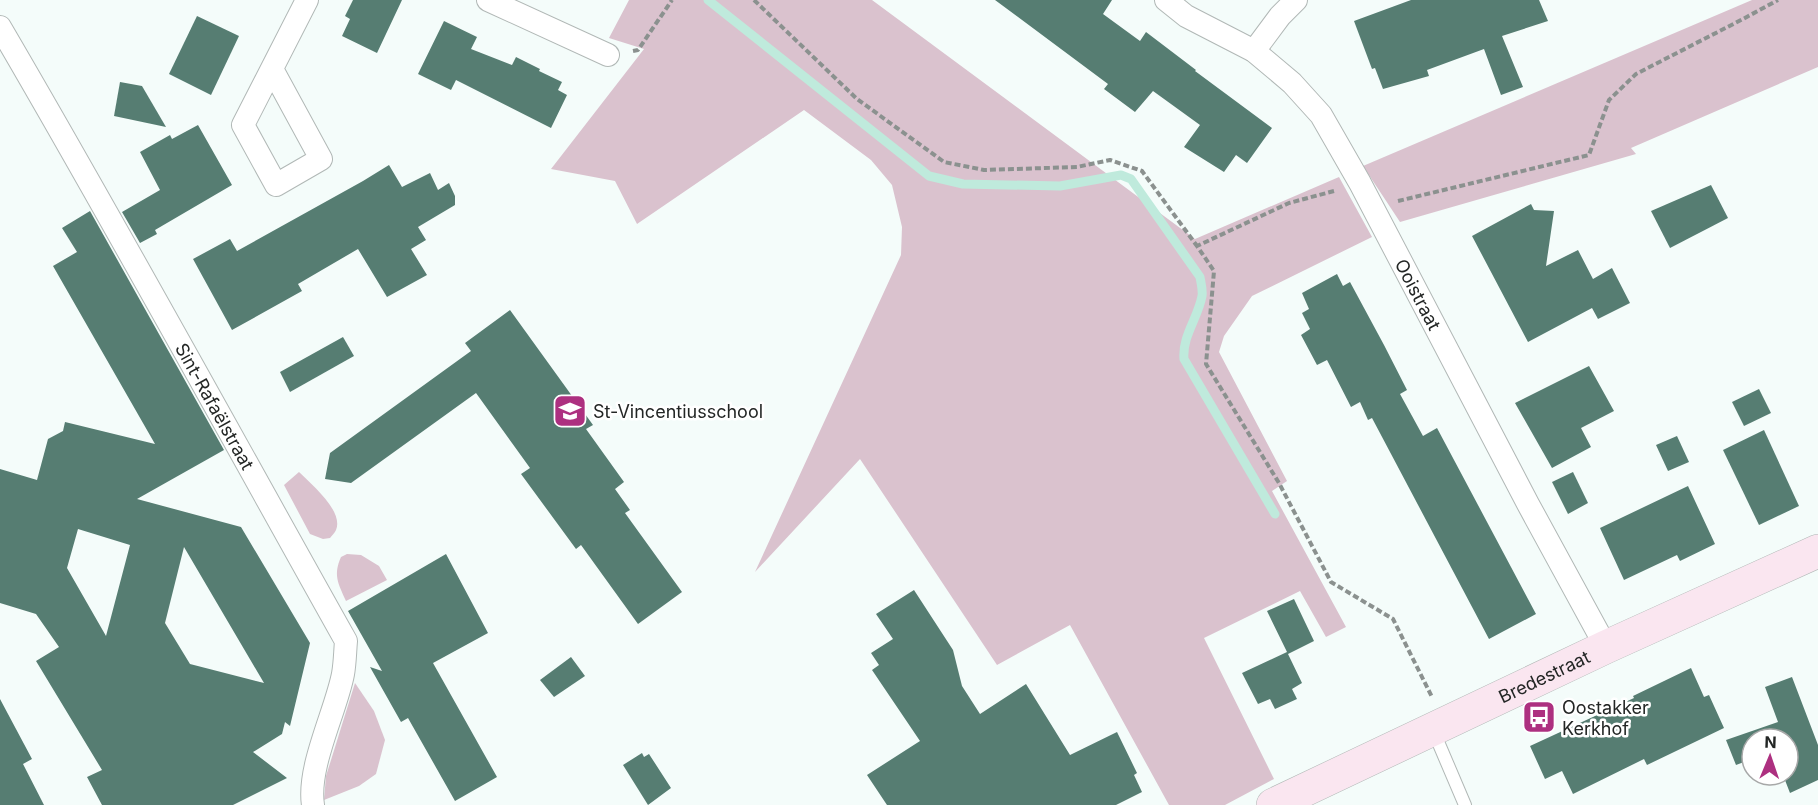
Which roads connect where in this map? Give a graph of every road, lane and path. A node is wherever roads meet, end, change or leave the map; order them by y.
1 (307, 0) edge
2 (488, 0) edge
3 (672, 0) edge
4 (754, 0) edge
5 (1166, 0) edge
6 (1296, 0) edge
7 (1778, 0) edge
8 (0, 27) edge
9 (1254, 51) junction
10 (608, 55) joint
11 (272, 69) junction
12 (1360, 183) junction
13 (1373, 207) junction
14 (1197, 246) junction
15 (1818, 551) edge
16 (1606, 647) junction
17 (1441, 725) junction
18 (313, 805) edge
19 (1273, 805) edge
20 (1465, 805) edge

1 - 11 street
2 - 10 street
3 - 10 path
4 - 14 path
5 - 9 street, Ooistraat
6 - 9 street
7 - 13 path
8 - 18 street, Sint-Rafaëlstraat
9 - 12 street, Ooistraat
11 - 11 street
12 - 13 street, Ooistraat
12 - 14 path
13 - 16 street, Ooistraat
14 - 17 path
15 - 16 street, Bredestraat
16 - 17 street, Bredestraat
17 - 19 street, Bredestraat
17 - 20 lane

